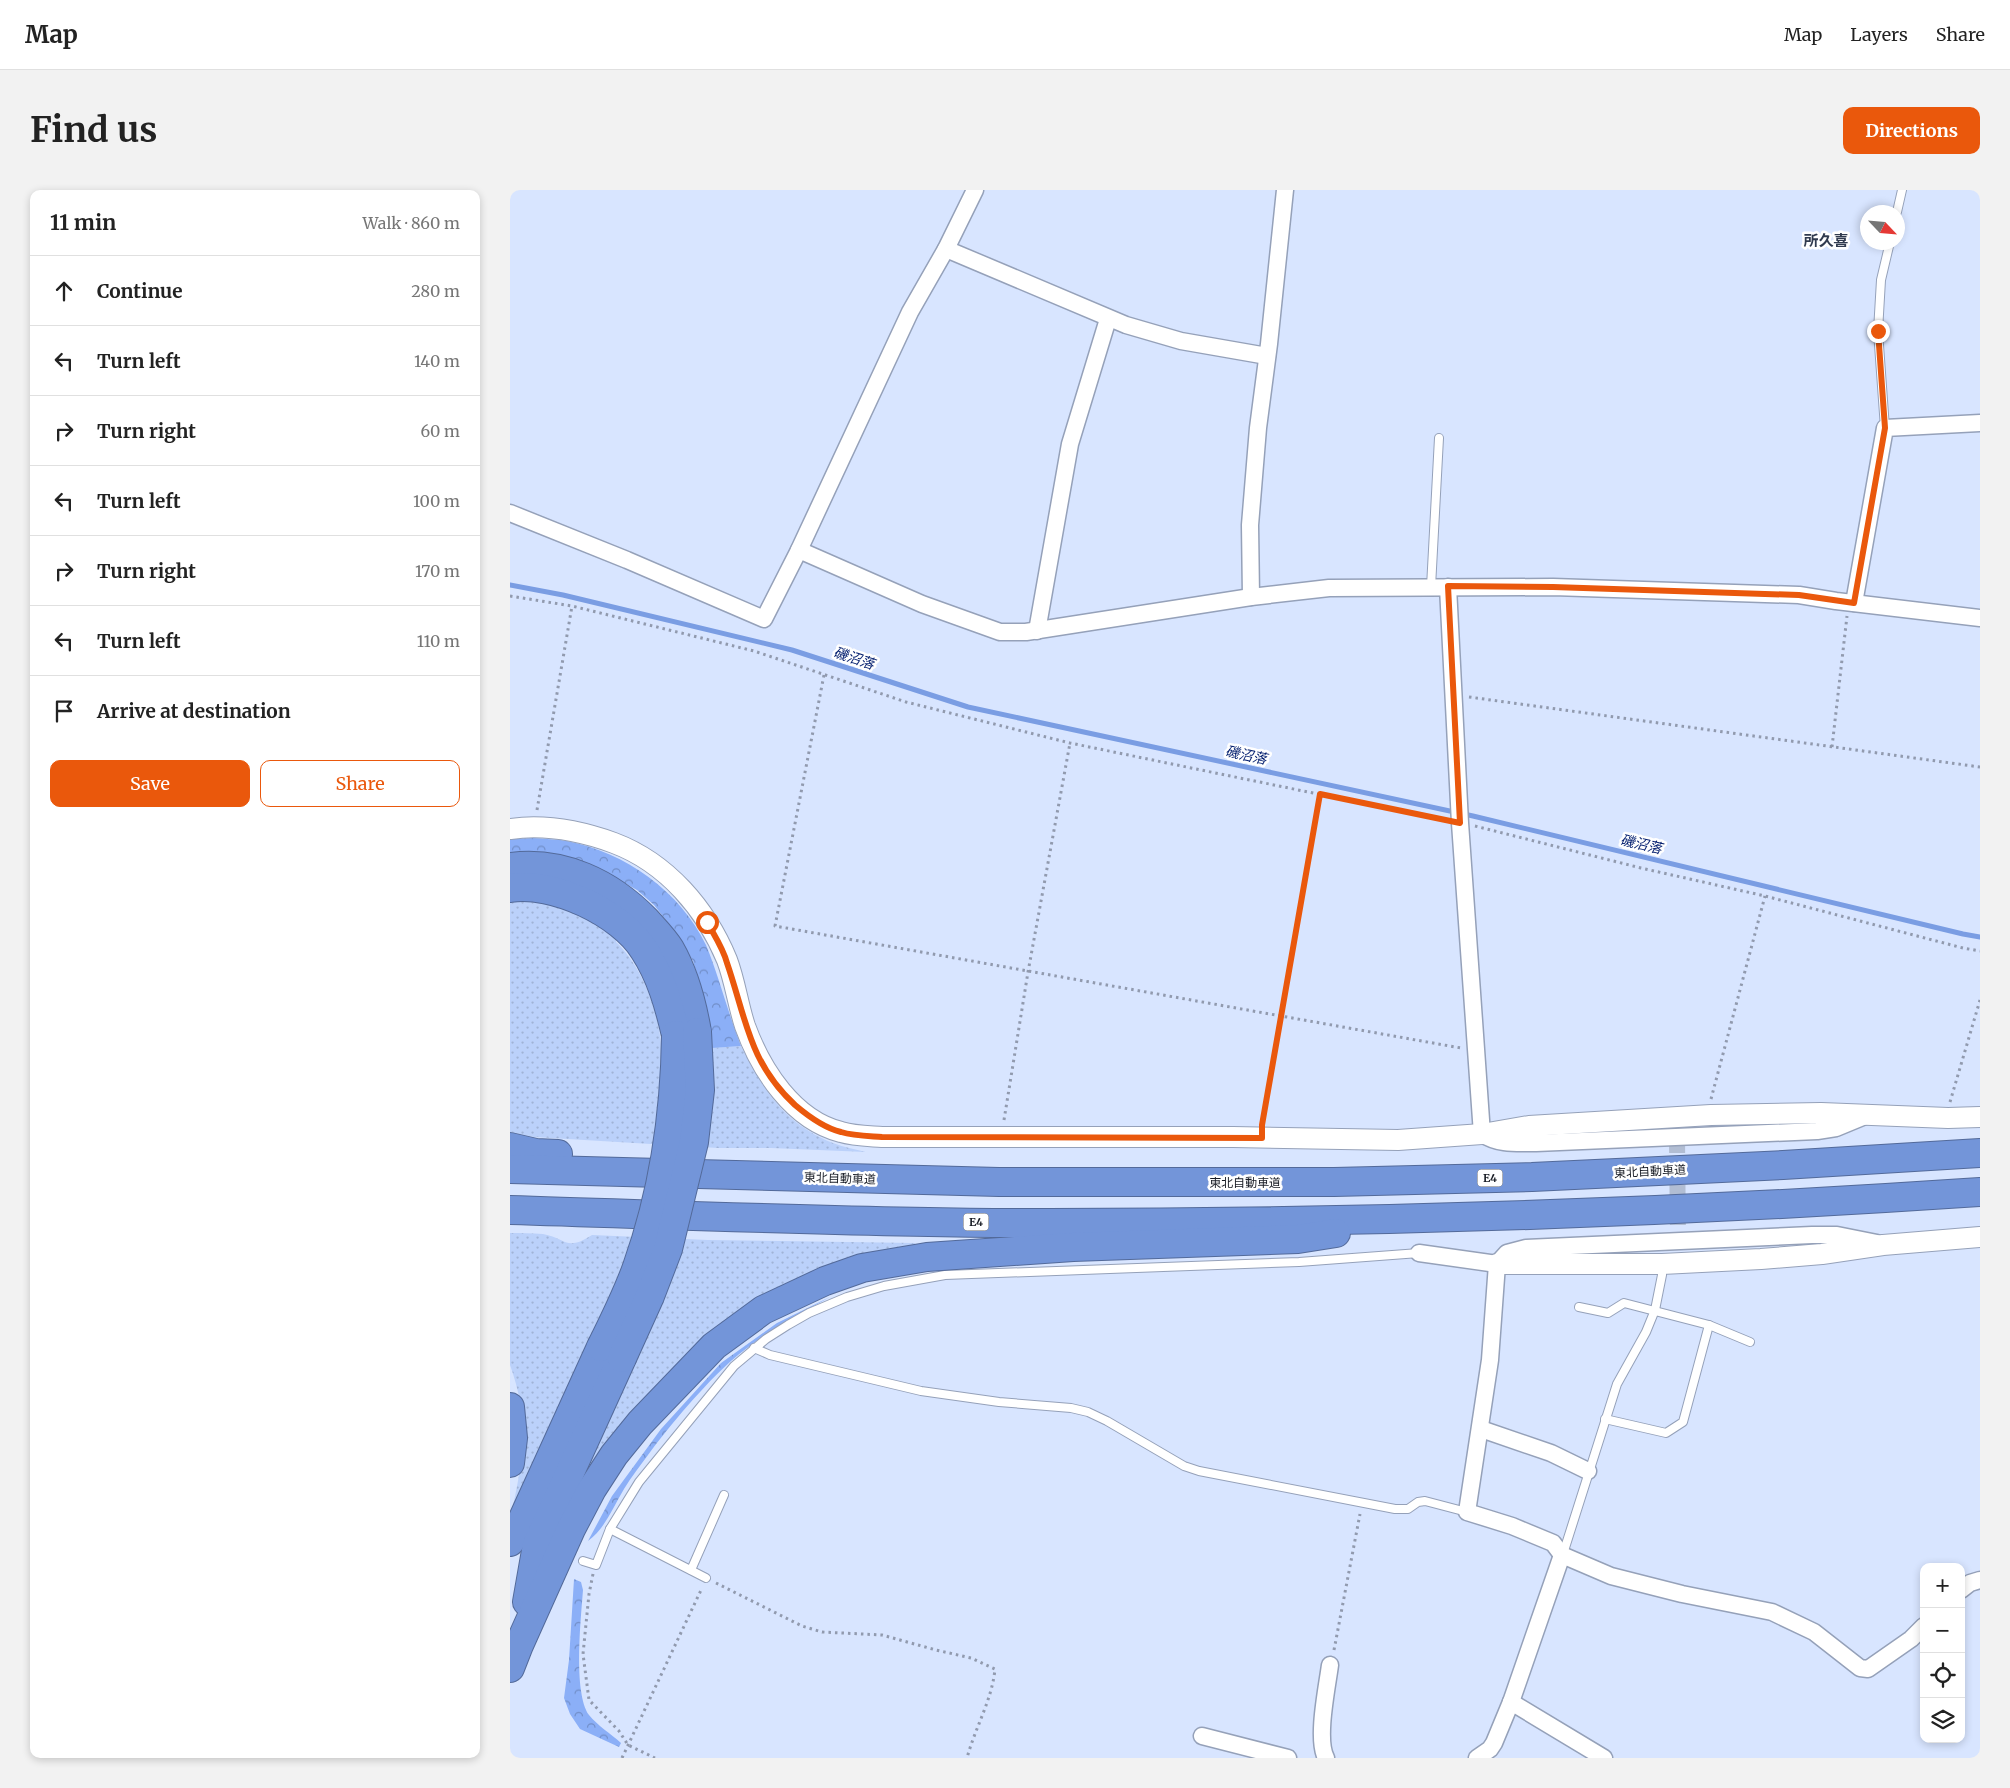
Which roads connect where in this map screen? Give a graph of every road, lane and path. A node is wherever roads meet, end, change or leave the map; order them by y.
1 (975, 190) edge
2 (1285, 190) edge
3 (1902, 190) edge
4 (1899, 205) edge
5 (946, 249) junction
6 (1888, 250) edge
7 (1108, 319) junction
8 (1267, 356) junction
9 (1980, 423) edge
10 (1885, 428) junction
11 (1439, 438) dead end
12 (510, 514) edge
13 (800, 550) junction
14 (1448, 586) junction
15 (1431, 587) junction
16 (510, 596) edge
17 (1250, 598) junction
18 (1854, 603) junction
19 (572, 606) junction
20 (1980, 618) edge
21 (1037, 631) junction
22 (824, 674) junction
23 (1453, 695) junction
24 (1070, 743) junction
25 (1832, 747) junction
26 (1980, 767) edge
27 (1320, 794) junction
28 (1460, 815) junction
29 (536, 828) junction
30 (510, 829) edge
31 (510, 867) edge
32 (510, 888) edge
33 (1765, 896) junction
34 (1980, 951) edge
35 (1028, 972) junction
36 (1980, 1000) edge
37 (1282, 1016) junction
38 (686, 1034) junction
39 (1477, 1051) junction
40 (1711, 1115) junction
41 (1867, 1115) junction
42 (1980, 1116) edge
43 (1948, 1118) junction
44 (1482, 1134) junction
45 (1002, 1138) junction
46 (1262, 1138) junction
47 (510, 1147) edge
48 (1980, 1153) edge
49 (510, 1169) edge
50 (999, 1182) junction
51 (1980, 1192) edge
52 (510, 1210) edge
53 (1442, 1217) junction
54 (1980, 1237) edge
55 (1883, 1245) junction
56 (1418, 1253) joint
57 (1497, 1264) junction
58 (1662, 1264) junction
59 (1579, 1307) dead end
60 (1655, 1310) junction
61 (1709, 1325) junction
62 (1750, 1342) dead end
63 (754, 1348) junction
64 (612, 1352) junction
65 (510, 1407) edge
66 (1605, 1419) junction
67 (1481, 1430) junction
68 (510, 1463) edge
69 (1588, 1471) junction
70 (724, 1495) dead end
71 (1362, 1503) junction
72 (1467, 1512) junction
73 (610, 1529) junction
74 (510, 1542) edge
75 (1562, 1556) junction
76 (583, 1561) dead end
77 (596, 1565) junction
78 (690, 1570) junction
79 (706, 1578) junction
80 (1980, 1580) edge
81 (1965, 1587) edge
82 (1920, 1630) edge
83 (514, 1657) edge
84 (1330, 1665) joint
85 (1511, 1702) junction
86 (1202, 1736) dead end
87 (628, 1745) junction
88 (622, 1758) edge
89 (655, 1758) edge
90 (967, 1758) edge
91 (1288, 1758) edge
92 (1326, 1758) edge
93 (1477, 1758) edge
94 (1604, 1758) edge

1 - 5 street
2 - 8 street
3 - 4 lane
5 - 7 street
5 - 13 street
6 - 10 lane
7 - 8 street
7 - 21 street
8 - 17 street
9 - 10 street
10 - 18 street
11 - 15 lane
12 - 13 street
13 - 21 street
14 - 15 street
14 - 18 street
14 - 23 street
15 - 17 street
16 - 19 path
17 - 21 street
18 - 20 street
18 - 25 path
19 - 22 path
19 - 29 path
22 - 24 path
22 - 35 path
23 - 25 path
23 - 28 street
24 - 27 path
24 - 35 path
25 - 26 path
27 - 28 path
27 - 37 path
28 - 33 path
28 - 39 street
29 - 30 street
29 - 45 street
31 - 38 highway
32 - 38 highway
33 - 34 path
33 - 40 path
35 - 37 path
35 - 45 path
36 - 43 path
37 - 39 path
37 - 46 path
38 - 64 highway, bridge
39 - 44 street
40 - 41 street
40 - 44 street
41 - 43 street
41 - 44 street
42 - 43 street
44 - 46 street
45 - 46 street
47 - 50 highway
48 - 50 highway, 東北自動車道 / E4
49 - 50 highway, 東北自動車道 / E4
51 - 53 highway, E4
52 - 53 highway, E4
53 - 83 highway
54 - 55 street
55 - 57 street
55 - 58 street
56 - 57 street
56 - 63 lane
57 - 58 street
57 - 67 street
58 - 60 lane
59 - 60 lane
60 - 61 lane
60 - 66 lane
61 - 62 lane
61 - 66 lane
63 - 71 lane
63 - 73 lane
64 - 74 highway
64 - 83 highway
65 - 68 highway
66 - 69 lane
67 - 69 street
67 - 72 street
69 - 75 lane
70 - 78 lane
71 - 72 lane
71 - 84 path
72 - 75 street
73 - 77 lane
73 - 78 lane
75 - 82 street
75 - 85 street
76 - 77 lane
77 - 87 path
78 - 79 lane
79 - 87 path
79 - 90 path
80 - 81 street
84 - 92 street
85 - 93 street
85 - 94 street
86 - 91 street
87 - 88 path
87 - 89 path

